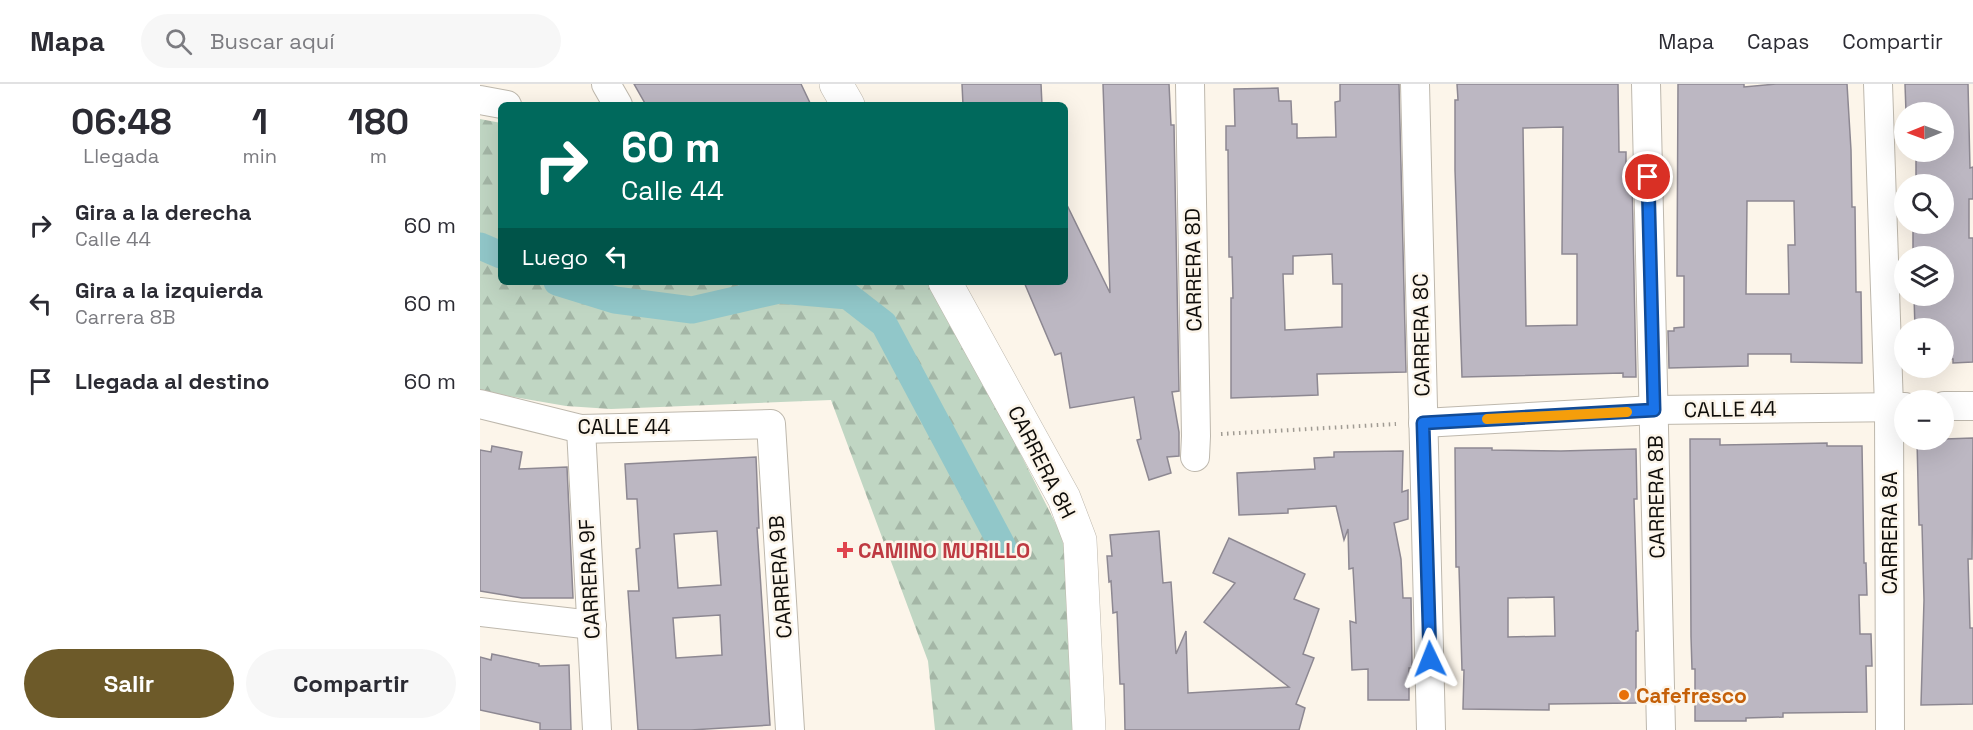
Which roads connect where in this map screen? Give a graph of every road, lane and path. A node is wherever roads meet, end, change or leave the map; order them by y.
1 (606, 84) edge
2 (836, 84) edge
3 (1190, 84) edge
4 (1415, 84) edge
5 (1646, 84) edge
6 (1878, 84) edge
7 (480, 100) edge
8 (616, 102) edge
9 (846, 102) edge
10 (498, 103) edge
11 (947, 285) edge
12 (1896, 390) edge
13 (480, 404) edge
14 (1954, 406) edge
15 (1973, 406) edge
16 (1894, 407) edge
17 (1654, 410) junction
18 (1423, 423) junction
19 (771, 424) joint
20 (581, 429) junction
21 (1195, 446) joint
22 (1896, 450) edge
23 (480, 612) edge
24 (592, 625) junction
25 (597, 730) edge
26 (790, 730) edge
27 (1089, 730) edge
28 (1431, 730) edge
29 (1661, 730) edge
30 (1890, 730) edge

1 - 8 street
2 - 9 street
3 - 21 street, CARRERA 8D
4 - 18 street, CARRERA 8C
5 - 17 street, CARRERA 8B
6 - 12 street, CARRERA 8A
7 - 10 street
11 - 27 street, CARRERA 8H
13 - 20 street, CALLE 44
14 - 15 street
16 - 17 street, CALLE 44
17 - 18 street, CALLE 44
17 - 29 street, CARRERA 8B
18 - 21 path
18 - 28 street, CARRERA 8C
19 - 20 street, CALLE 44
19 - 26 street, CARRERA 9B
20 - 24 street, CARRERA 9F
22 - 30 street, CARRERA 8A
23 - 24 street
24 - 25 street, CARRERA 9F

